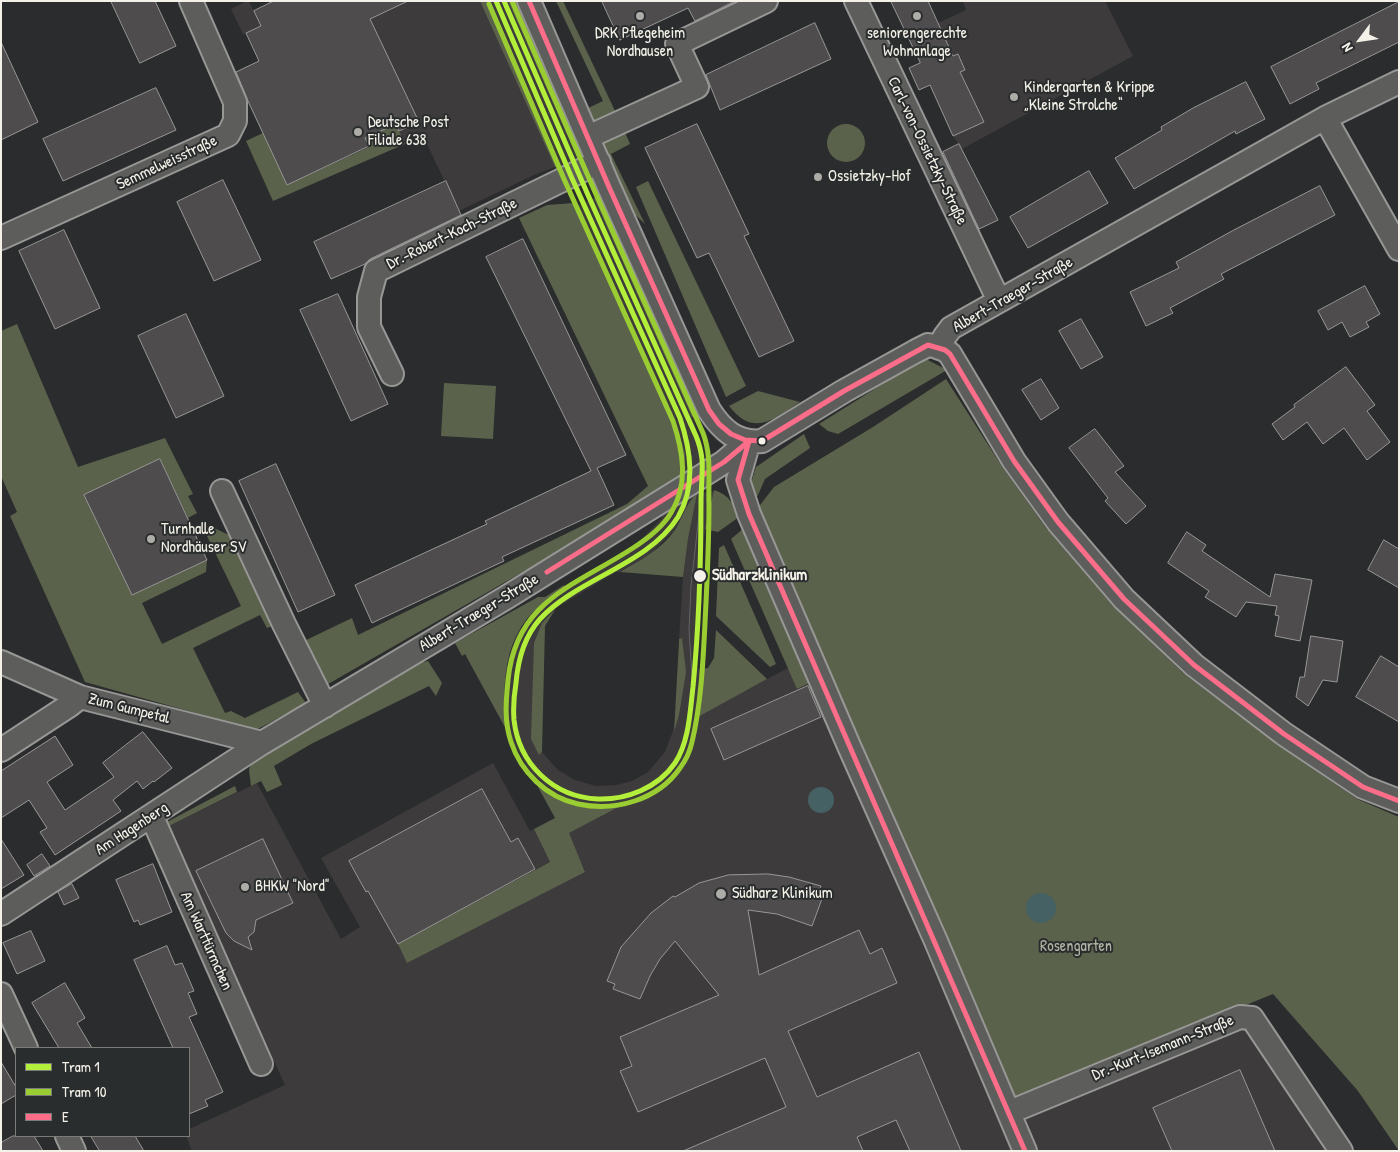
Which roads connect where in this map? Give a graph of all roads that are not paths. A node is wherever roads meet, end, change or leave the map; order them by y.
1 (191, 1) edge
2 (528, 1) edge
3 (766, 1) edge
4 (856, 1) edge
5 (1399, 82) edge
6 (1325, 118) junction
7 (588, 137) junction
8 (599, 162) junction
9 (1, 238) edge
10 (1399, 249) edge
11 (999, 301) junction
12 (939, 347) junction
13 (392, 374) dead end
14 (749, 441) junction
15 (222, 491) dead end
16 (1, 662) edge
17 (80, 697) junction
18 (325, 706) junction
19 (262, 743) junction
20 (1, 750) edge
21 (1399, 801) edge
22 (152, 817) junction
23 (1, 914) edge
24 (1, 994) edge
25 (26, 1047) edge
26 (261, 1064) dead end
27 (1010, 1112) junction
28 (67, 1137) edge
29 (74, 1151) edge
30 (1025, 1151) edge
31 (1341, 1151) edge

1 - 9 street, Semmelweisstraße
2 - 7 street
3 - 7 street
4 - 11 street, Carl-von-Ossietzky-Straße
5 - 6 street, Albert-Traeger-Straße
6 - 10 street
6 - 11 street, Albert-Traeger-Straße
7 - 8 street
8 - 13 street, Dr.-Robert-Koch-Straße
8 - 14 street
11 - 12 street, Albert-Traeger-Straße
12 - 14 street, Albert-Traeger-Straße
12 - 21 street
14 - 18 street, Albert-Traeger-Straße
14 - 27 street
15 - 18 street
16 - 17 street, Zum Gumpetal
17 - 19 street, Zum Gumpetal
17 - 20 street
18 - 19 street, Albert-Traeger-Straße
19 - 22 street, Am Hagenberg
22 - 23 street, Am Hagenberg
22 - 26 street, Am Warttürmchen
24 - 25 street
27 - 30 street
27 - 31 street, Dr.-Kurt-Isemann-Straße
28 - 29 street

